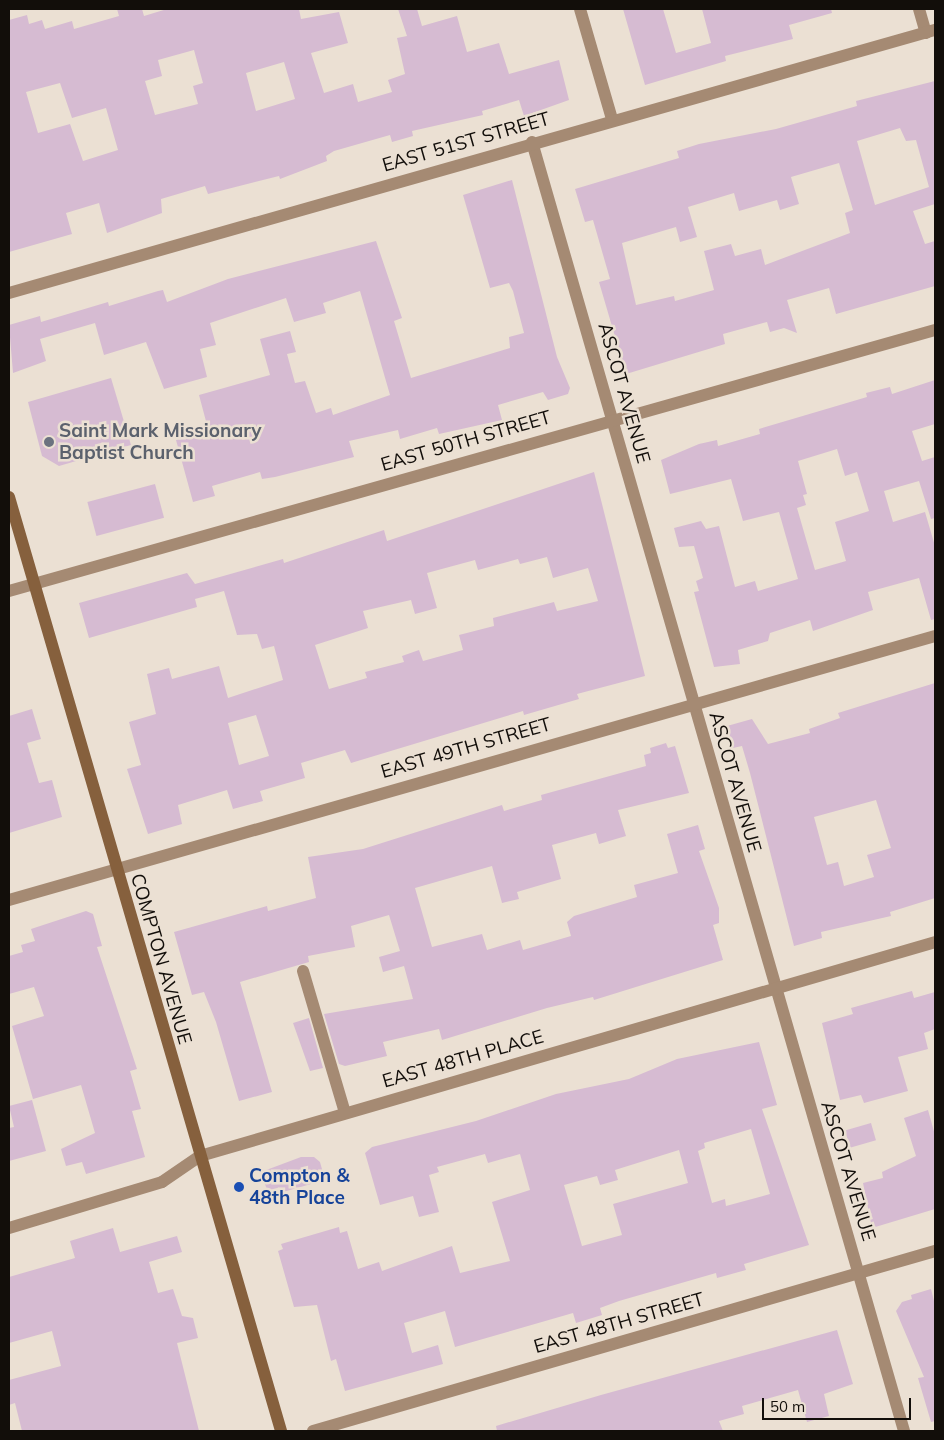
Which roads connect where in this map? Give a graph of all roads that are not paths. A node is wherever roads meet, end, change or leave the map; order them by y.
1 (580, 9) edge
2 (919, 9) edge
3 (931, 32) edge
4 (612, 119) junction
5 (532, 142) junction
6 (9, 293) edge
7 (935, 330) edge
8 (612, 419) junction
9 (9, 497) edge
10 (32, 584) junction
11 (9, 591) edge
12 (935, 636) edge
13 (693, 703) junction
14 (116, 869) junction
15 (9, 900) edge
16 (935, 942) edge
17 (303, 971) dead end
18 (773, 987) junction
19 (345, 1113) junction
20 (200, 1156) junction
21 (9, 1228) edge
22 (935, 1251) edge
23 (859, 1272) junction
24 (281, 1431) edge
25 (313, 1431) edge
26 (904, 1431) edge

1 - 4 street
2 - 3 street
3 - 4 street, EAST 51ST STREET
4 - 5 street, EAST 51ST STREET
5 - 6 street, EAST 51ST STREET
5 - 8 street, ASCOT AVENUE
7 - 8 street, EAST 50TH STREET
8 - 10 street, EAST 50TH STREET
8 - 13 street, ASCOT AVENUE
9 - 10 main road, COMPTON AVENUE
10 - 11 street, EAST 50TH STREET
10 - 14 main road, COMPTON AVENUE
12 - 13 street, EAST 49TH STREET
13 - 14 street, EAST 49TH STREET
13 - 18 street, ASCOT AVENUE
14 - 15 street, EAST 49TH STREET
14 - 20 main road, COMPTON AVENUE
16 - 18 street, EAST 48TH PLACE
17 - 19 street
18 - 19 street, EAST 48TH PLACE
18 - 23 street, ASCOT AVENUE
19 - 20 street, EAST 48TH PLACE
20 - 21 street, EAST 48TH PLACE
20 - 24 main road, COMPTON AVENUE
22 - 23 street, EAST 48TH STREET
23 - 25 street, EAST 48TH STREET
23 - 26 street, ASCOT AVENUE

